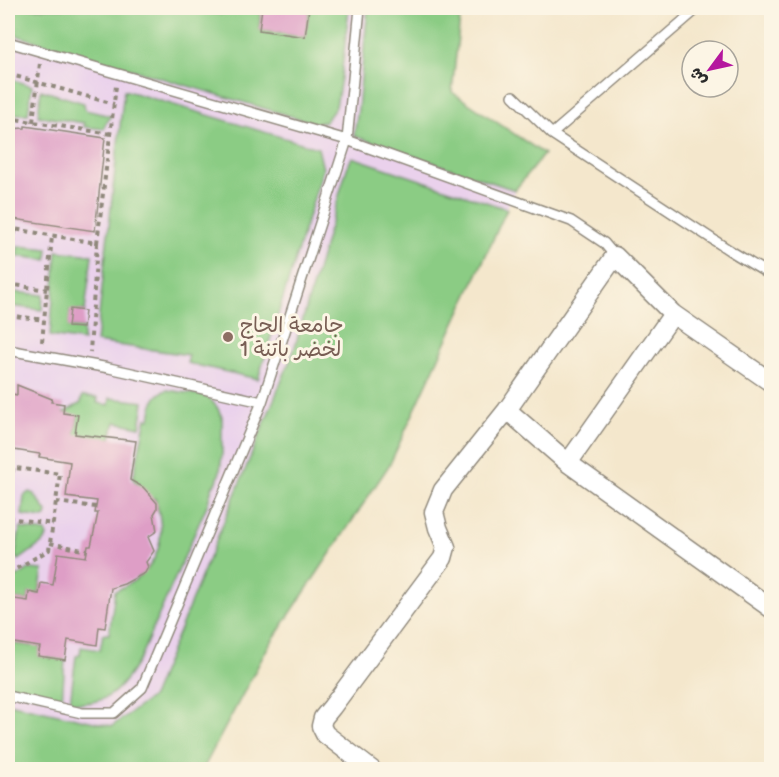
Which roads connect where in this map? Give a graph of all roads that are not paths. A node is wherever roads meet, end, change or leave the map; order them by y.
1 (360, 8) edge
2 (698, 8) edge
3 (8, 42) edge
4 (513, 96) dead end
5 (552, 134) junction
6 (347, 140) junction
7 (615, 256) junction
8 (771, 276) edge
9 (673, 314) junction
10 (8, 350) edge
11 (771, 383) edge
12 (262, 402) junction
13 (507, 410) junction
14 (568, 463) junction
15 (771, 609) edge
16 (8, 696) edge
17 (372, 770) edge

1 - 6 lane
2 - 5 lane
3 - 6 lane
4 - 5 lane
5 - 8 lane
6 - 7 lane
6 - 12 lane
7 - 9 street
7 - 13 street
9 - 11 street
9 - 14 street
10 - 12 lane
12 - 16 lane
13 - 14 street
13 - 17 street
14 - 15 street

